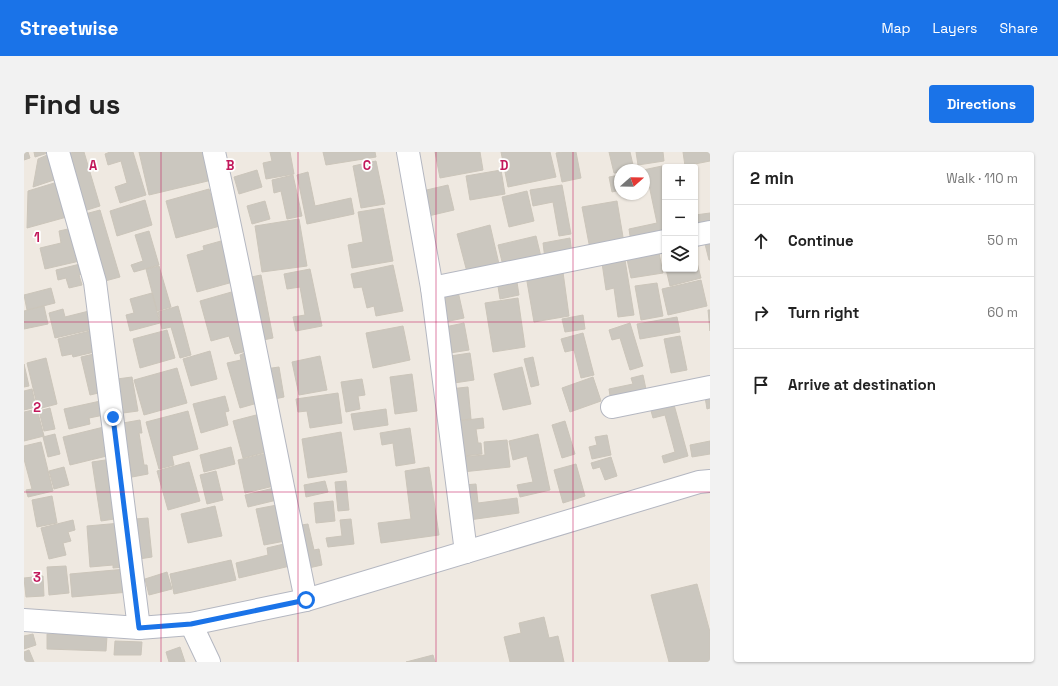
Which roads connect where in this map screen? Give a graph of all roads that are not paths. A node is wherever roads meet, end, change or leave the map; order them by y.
1 (58, 152) edge
2 (214, 152) edge
3 (408, 152) edge
4 (710, 232) edge
5 (698, 234) edge
6 (662, 242) edge
7 (432, 288) junction
8 (710, 387) edge
9 (612, 407) dead end
10 (710, 481) edge
11 (466, 552) junction
12 (306, 600) junction
13 (24, 620) edge
14 (191, 624) junction
15 (139, 628) junction
16 (209, 662) edge

1 - 15 street
2 - 12 street
3 - 7 street
4 - 5 street
6 - 7 street
7 - 11 street
8 - 9 street
10 - 11 street
11 - 12 street
12 - 14 street
13 - 15 street
14 - 15 street
14 - 16 street

